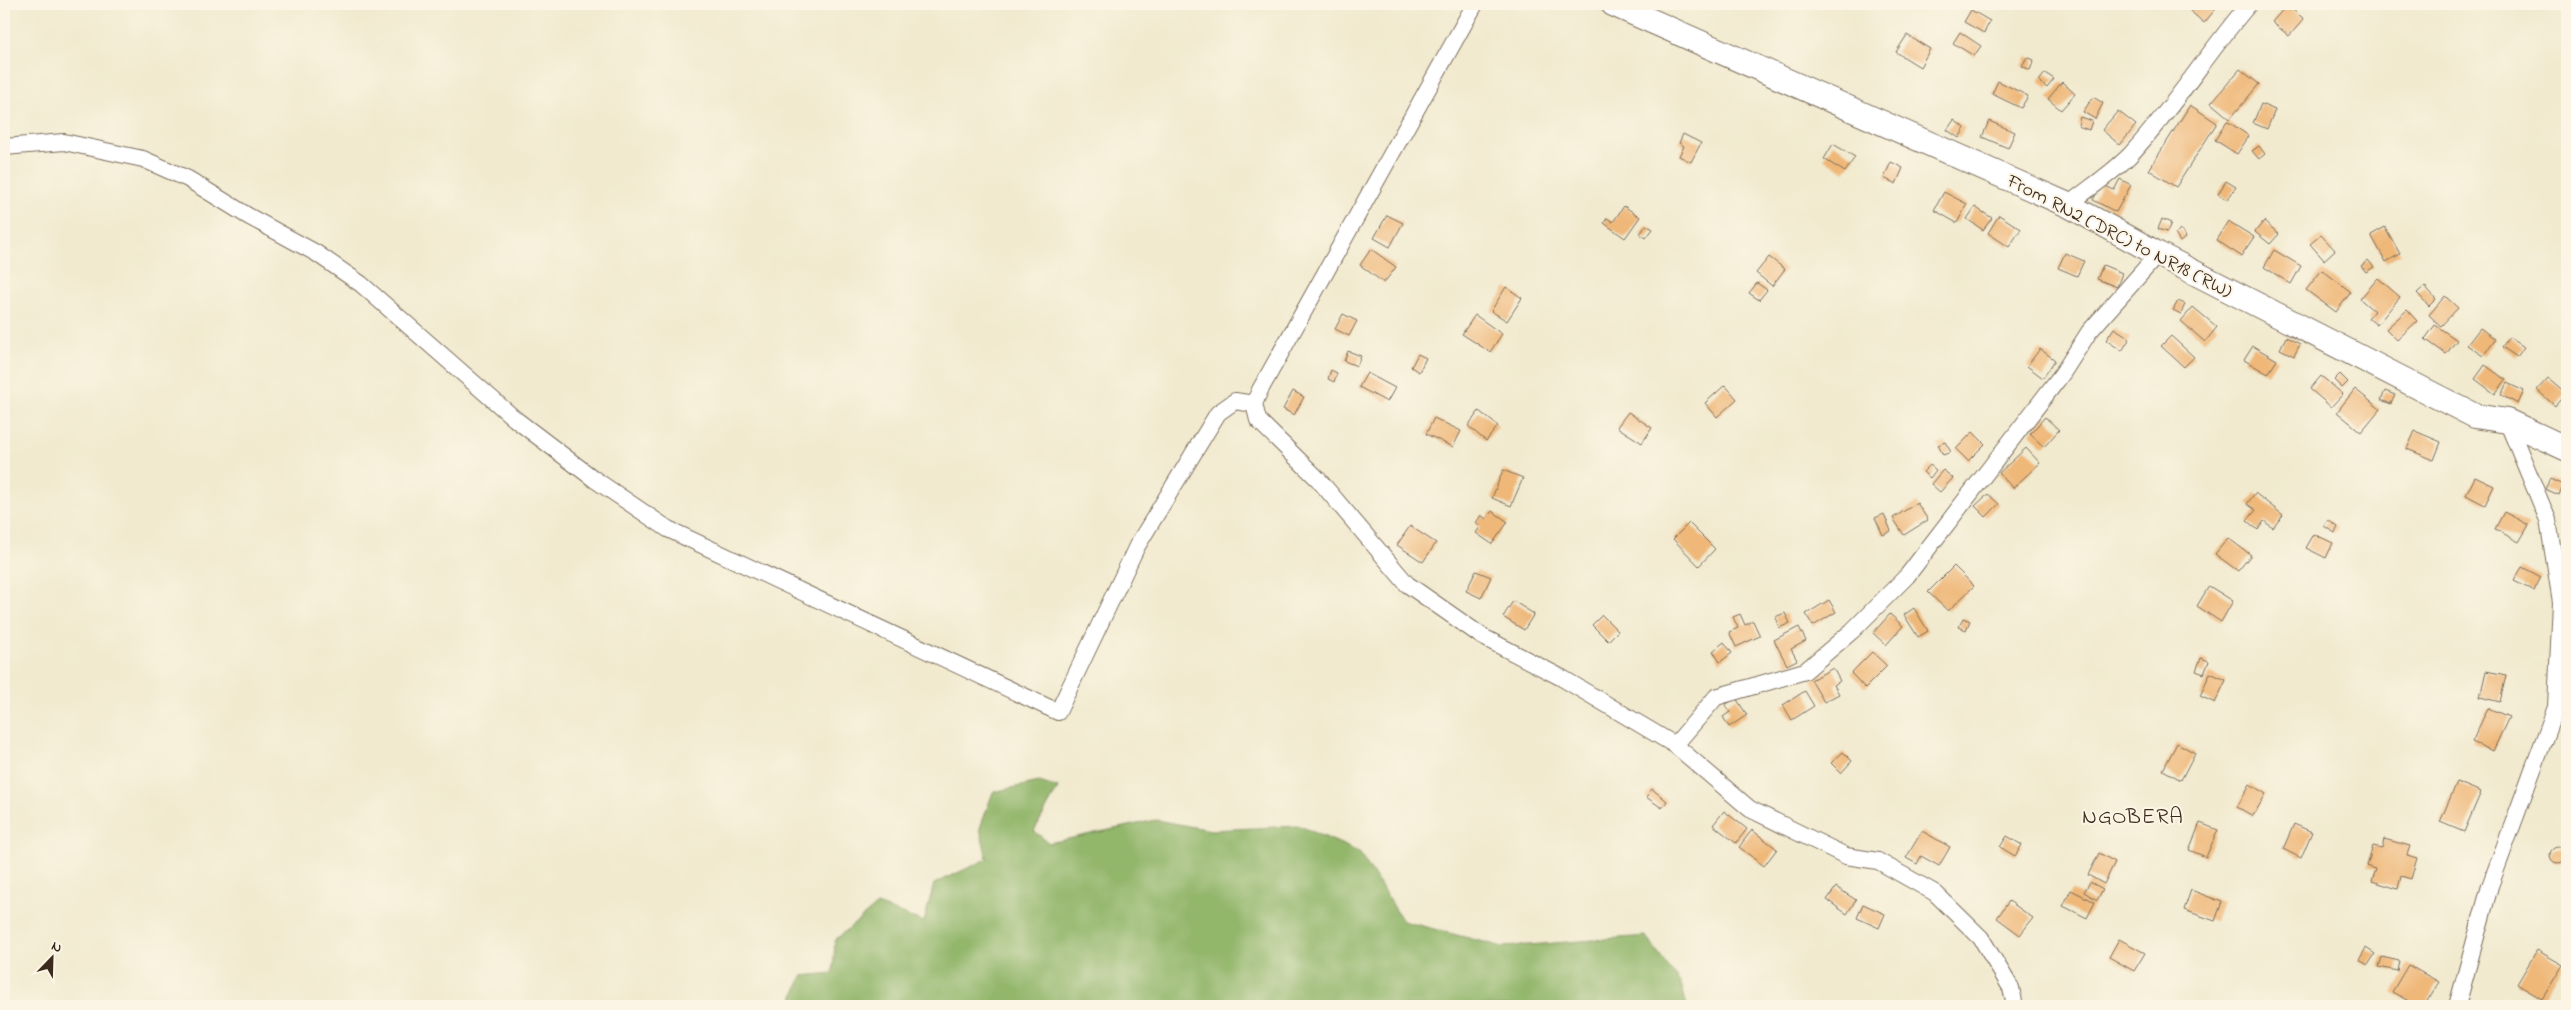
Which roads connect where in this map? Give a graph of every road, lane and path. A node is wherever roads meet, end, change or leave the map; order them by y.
1 (1475, 4) edge
2 (1613, 4) edge
3 (2249, 4) edge
4 (4, 147) edge
5 (2068, 205) junction
6 (2158, 254) junction
7 (1254, 404) junction
8 (2507, 421) junction
9 (2567, 449) edge
10 (1675, 745) junction
11 (2015, 1006) edge
12 (2457, 1006) edge

1 - 7 street
2 - 5 main road, From RN2 (DRC) to NR18 (RW)
3 - 5 street
4 - 7 street
5 - 6 main road, From RN2 (DRC) to NR18 (RW)
6 - 8 main road, From RN2 (DRC) to NR18 (RW)
6 - 10 street
7 - 10 street
8 - 9 main road, From RN2 (DRC) to NR18 (RW)
8 - 12 street
10 - 11 street

